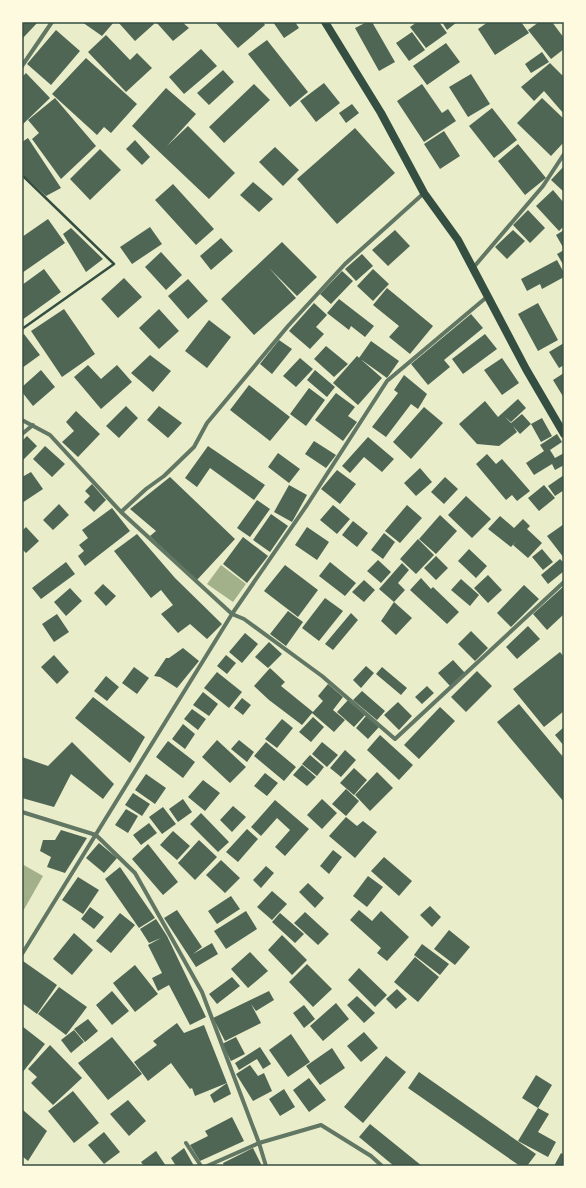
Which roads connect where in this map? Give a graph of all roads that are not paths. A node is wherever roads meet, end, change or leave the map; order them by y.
1 (52, 22) edge
2 (325, 22) edge
3 (22, 66) edge
4 (564, 154) edge
5 (424, 193) junction
6 (472, 268) junction
7 (489, 296) junction
8 (22, 420) edge
9 (33, 425) junction
10 (22, 434) edge
11 (564, 434) edge
12 (121, 512) junction
13 (564, 582) edge
14 (232, 614) junction
15 (22, 812) edge
16 (96, 835) junction
17 (22, 954) edge
18 (186, 1143) dead end
19 (259, 1143) junction
20 (201, 1166) edge
21 (207, 1166) edge
22 (266, 1166) edge
23 (382, 1166) edge

1 - 3 street
2 - 5 main road
4 - 6 street
5 - 6 main road
5 - 12 street
6 - 7 main road
7 - 11 main road
7 - 14 street
8 - 9 street
9 - 10 street
9 - 12 street
12 - 14 street
13 - 14 street
14 - 16 street
15 - 16 street
16 - 17 street
16 - 19 street
18 - 20 street
19 - 21 street
19 - 22 street
19 - 23 street

